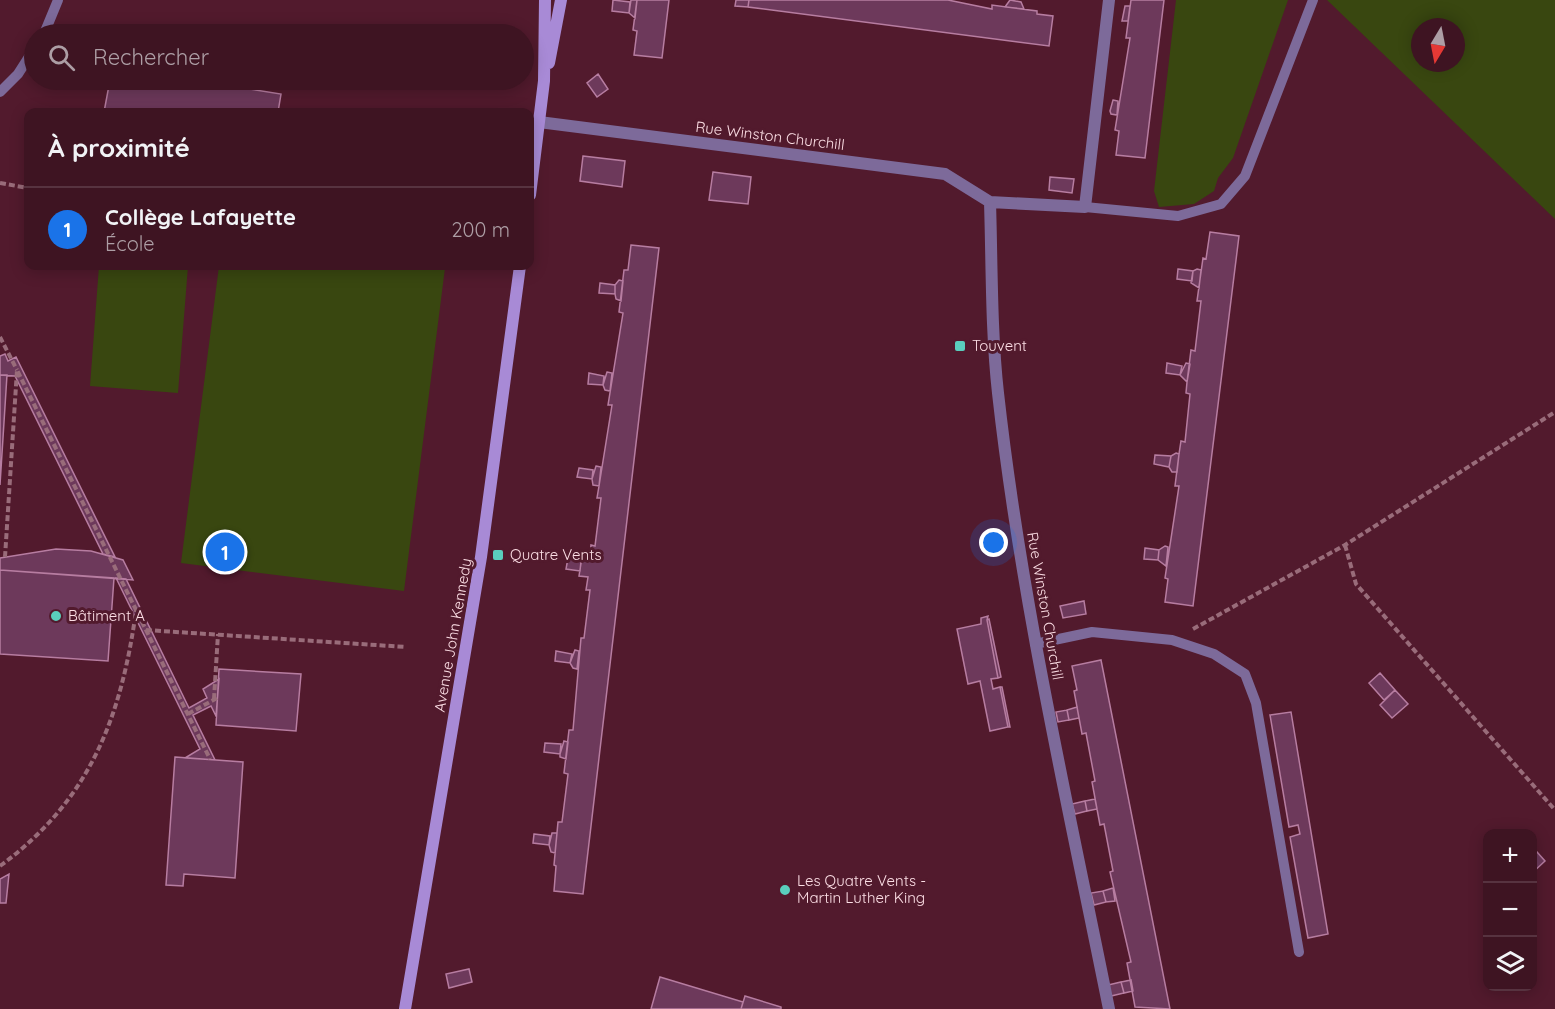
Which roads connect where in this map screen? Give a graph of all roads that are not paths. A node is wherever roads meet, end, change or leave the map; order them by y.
1 (58, 0) edge
2 (545, 0) edge
3 (561, 0) edge
4 (1109, 0) edge
5 (1313, 0) edge
6 (51, 24) edge
7 (24, 65) edge
8 (544, 81) junction
9 (0, 92) edge
10 (539, 122) junction
11 (534, 163) edge
12 (990, 202) junction
13 (1085, 207) junction
14 (519, 270) edge
15 (1035, 644) junction
16 (1299, 952) dead end
17 (405, 1009) edge
18 (1109, 1009) edge

1 - 6 lane
2 - 8 main road
3 - 8 main road
4 - 13 street
5 - 13 lane
7 - 9 lane
8 - 10 main road
10 - 11 main road
10 - 12 street, Rue Winston Churchill
12 - 13 street, Rue Winston Churchill
12 - 15 street, Rue Winston Churchill
14 - 17 main road, Avenue John Kennedy
15 - 16 lane
15 - 18 street, Rue Winston Churchill

